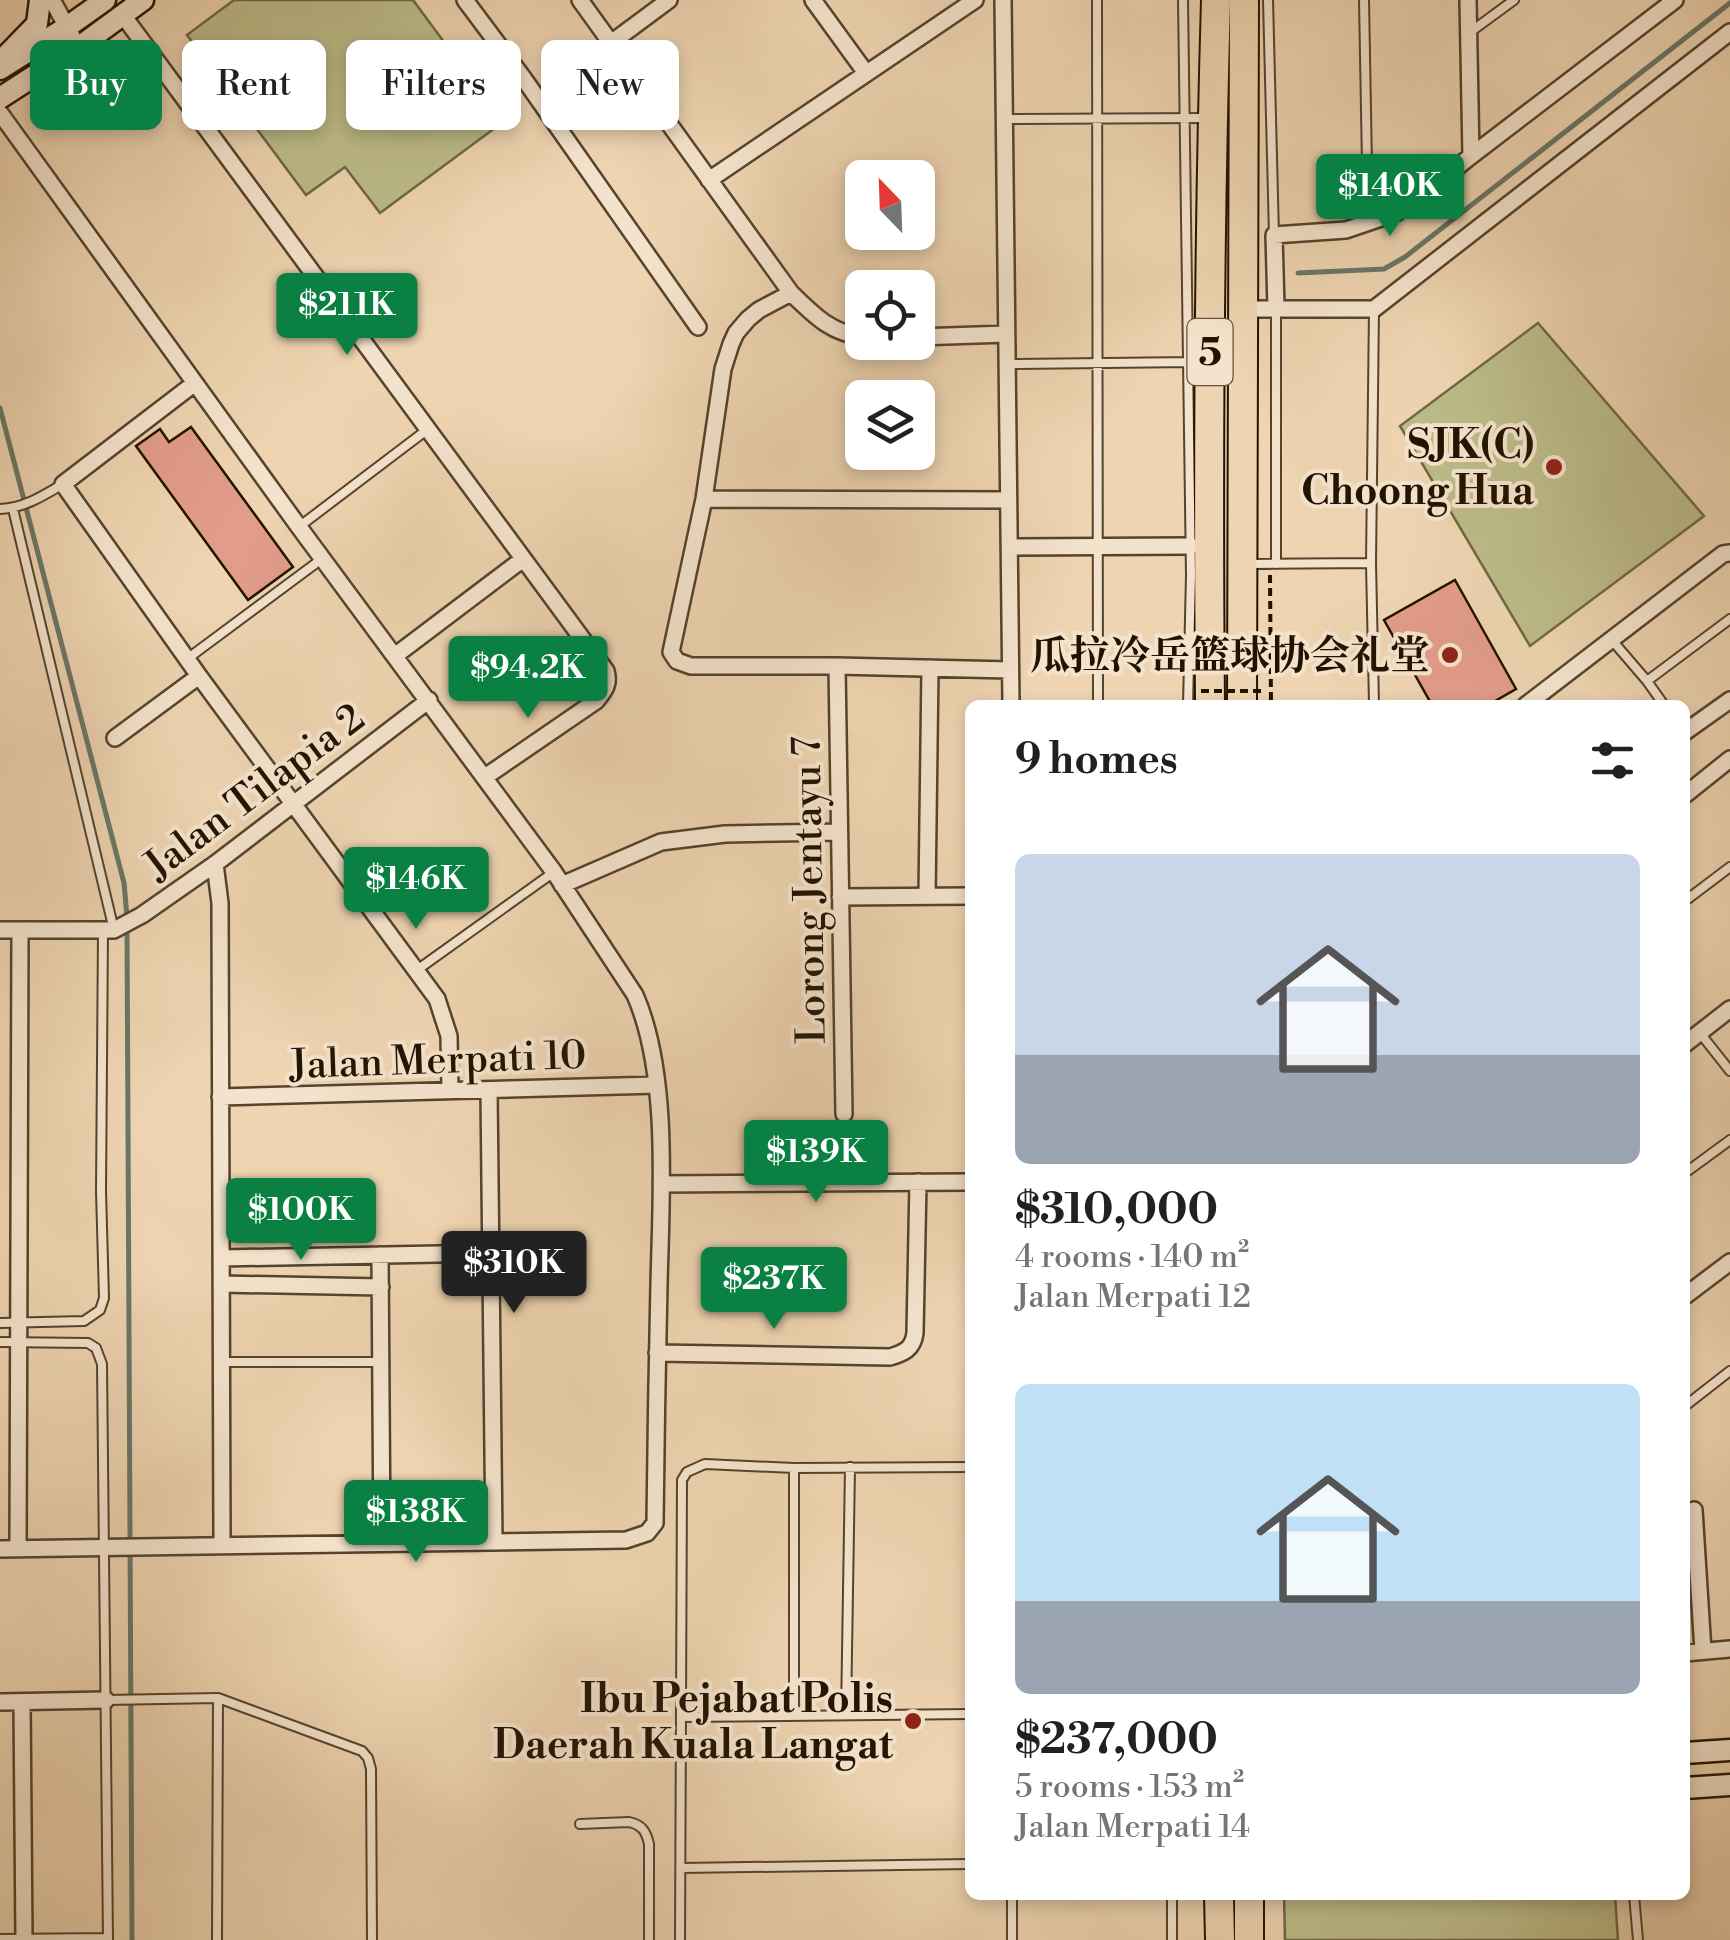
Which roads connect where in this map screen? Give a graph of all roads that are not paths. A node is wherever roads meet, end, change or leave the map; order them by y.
1 (40, 0) edge
2 (52, 0) edge
3 (105, 0) edge
4 (142, 0) edge
5 (465, 0) edge
6 (580, 0) edge
7 (669, 0) edge
8 (813, 0) edge
9 (976, 0) edge
10 (1002, 0) edge
11 (1097, 0) edge
12 (1183, 0) edge
13 (1216, 0) edge
14 (1244, 0) edge
15 (1268, 0) edge
16 (1364, 0) edge
17 (1468, 0) edge
18 (1514, 0) edge
19 (1676, 0) edge
20 (122, 14) junction
21 (67, 27) junction
22 (1730, 32) edge
23 (1469, 33) junction
24 (74, 40) edge
25 (87, 40) edge
26 (608, 40) edge
27 (614, 40) edge
28 (0, 61) edge
29 (0, 69) edge
30 (866, 73) junction
31 (30, 78) edge
32 (0, 98) edge
33 (0, 113) edge
34 (1097, 118) junction
35 (1199, 118) junction
36 (1006, 119) junction
37 (674, 130) edge
38 (1470, 156) junction
39 (710, 180) junction
40 (1368, 224) junction
41 (1274, 235) junction
42 (791, 293) junction
43 (1276, 308) junction
44 (1243, 309) junction
45 (1374, 309) junction
46 (698, 327) dead end
47 (845, 333) edge
48 (1006, 334) junction
49 (935, 336) edge
50 (1199, 362) junction
51 (1097, 363) junction
52 (1007, 364) junction
53 (195, 383) junction
54 (428, 429) junction
55 (62, 484) junction
56 (704, 499) junction
57 (1008, 500) junction
58 (13, 508) junction
59 (0, 509) edge
60 (299, 527) junction
61 (1009, 546) junction
62 (1098, 546) junction
63 (1190, 546) junction
64 (1730, 553) edge
65 (322, 558) junction
66 (523, 559) junction
67 (1371, 562) junction
68 (1263, 564) junction
69 (1730, 619) edge
70 (1610, 639) junction
71 (396, 655) junction
72 (187, 659) junction
73 (836, 666) junction
74 (930, 668) junction
75 (1010, 670) junction
76 (199, 676) junction
77 (1647, 681) junction
78 (1205, 698) edge
79 (1252, 698) edge
80 (429, 700) junction
81 (1011, 700) edge
82 (1098, 700) edge
83 (1188, 700) edge
84 (1374, 700) edge
85 (1532, 700) edge
86 (1660, 700) edge
87 (1730, 700) edge
88 (1690, 728) edge
89 (115, 738) dead end
90 (1730, 760) edge
91 (485, 777) junction
92 (1690, 791) edge
93 (294, 805) junction
94 (839, 832) junction
95 (214, 864) junction
96 (1730, 867) edge
97 (558, 878) junction
98 (927, 896) junction
99 (965, 896) edge
100 (840, 897) junction
101 (1690, 897) edge
102 (0, 930) edge
103 (20, 930) junction
104 (109, 930) junction
105 (417, 970) junction
106 (1730, 1010) edge
107 (1700, 1032) junction
108 (1690, 1040) edge
109 (1730, 1071) edge
110 (0, 1084) edge
111 (20, 1084) junction
112 (657, 1086) junction
113 (490, 1090) junction
114 (450, 1091) junction
115 (220, 1097) junction
116 (844, 1114) dead end
117 (1730, 1140) edge
118 (1690, 1170) edge
119 (918, 1182) junction
120 (965, 1182) edge
121 (661, 1184) junction
122 (491, 1253) junction
123 (380, 1256) junction
124 (220, 1258) junction
125 (1730, 1262) edge
126 (221, 1284) junction
127 (380, 1287) junction
128 (1690, 1292) edge
129 (19, 1323) junction
130 (0, 1324) edge
131 (0, 1342) edge
132 (19, 1342) junction
133 (657, 1353) junction
134 (221, 1362) junction
135 (381, 1362) junction
136 (1730, 1371) edge
137 (1690, 1399) edge
138 (850, 1467) junction
139 (965, 1467) edge
140 (794, 1468) junction
141 (1694, 1510) dead end
142 (494, 1542) junction
143 (382, 1543) junction
144 (222, 1544) junction
145 (102, 1546) junction
146 (18, 1548) junction
147 (0, 1549) edge
148 (1730, 1649) edge
149 (1703, 1651) junction
150 (1690, 1652) edge
151 (218, 1698) junction
152 (106, 1700) junction
153 (0, 1702) edge
154 (22, 1702) junction
155 (965, 1714) edge
156 (846, 1715) junction
157 (794, 1716) junction
158 (682, 1717) junction
159 (1730, 1750) edge
160 (1690, 1752) edge
161 (1730, 1786) edge
162 (1690, 1788) edge
163 (580, 1824) dead end
164 (965, 1864) edge
165 (681, 1868) junction
166 (1012, 1900) edge
167 (1172, 1900) edge
168 (1219, 1900) edge
169 (1249, 1900) edge
170 (1634, 1900) edge
171 (0, 1939) edge
172 (24, 1939) edge
173 (108, 1939) edge
174 (217, 1940) edge
175 (372, 1940) edge
176 (649, 1940) edge
177 (680, 1940) edge
178 (1012, 1940) edge
179 (1172, 1940) edge
180 (1220, 1940) edge
181 (1250, 1940) edge
182 (1638, 1940) edge

1 - 28 main road
2 - 21 street
3 - 21 main road
4 - 20 main road
5 - 46 street
6 - 26 street
7 - 27 street
8 - 30 street
9 - 30 street
10 - 36 street
11 - 34 lane
12 - 35 lane
13 - 35 highway, 5
14 - 44 highway, 5
15 - 41 lane
16 - 40 lane
17 - 23 street
18 - 23 lane
19 - 38 street
20 - 25 main road
20 - 54 street
21 - 24 street
21 - 29 main road
22 - 45 street
23 - 38 street
30 - 39 street
31 - 32 main road
33 - 53 street
34 - 35 lane
34 - 36 lane
34 - 51 lane
35 - 50 highway, 5
36 - 48 street
37 - 39 street
38 - 40 street
39 - 42 street
40 - 41 street
41 - 43 street
42 - 47 street
42 - 56 street
43 - 44 street
43 - 45 street
43 - 68 lane
44 - 68 highway, 5
45 - 67 lane
48 - 49 street
48 - 52 street
50 - 51 lane
50 - 63 lane
50 - 78 highway, 5
51 - 52 lane
51 - 62 lane
52 - 57 street
53 - 55 street
53 - 60 street
54 - 60 lane
54 - 66 street
55 - 58 lane
55 - 72 street
56 - 57 street
56 - 73 street
57 - 61 street
58 - 59 lane
58 - 104 lane
60 - 65 street
61 - 62 street
61 - 75 street
62 - 63 street
62 - 82 lane
63 - 83 lane
64 - 70 street
65 - 71 street
65 - 72 lane
66 - 71 street
66 - 91 street
67 - 68 lane
67 - 84 lane
68 - 79 highway, 5
69 - 77 lane
70 - 77 lane
70 - 85 street
71 - 80 street
72 - 76 street
73 - 74 street
73 - 94 street, Lorong Jentayu 7
74 - 75 street
74 - 98 street
75 - 81 street
76 - 89 street
76 - 93 street
77 - 86 lane
80 - 91 street
80 - 93 street, Jalan Tilapia 2
87 - 88 street
90 - 92 street
91 - 97 street
93 - 95 street, Jalan Tilapia 2
93 - 105 street
94 - 97 street
94 - 100 street, Lorong Jentayu 7
95 - 104 street, Jalan Tilapia 2
95 - 115 street
96 - 101 lane
97 - 105 lane
97 - 112 street
98 - 99 street
98 - 100 street
100 - 116 street, Lorong Jentayu 7
102 - 103 street
103 - 104 street
103 - 111 street
104 - 129 lane
105 - 114 street
106 - 107 street
107 - 108 street
107 - 109 lane
110 - 111 street
111 - 129 street
112 - 113 street, Jalan Merpati 10
112 - 121 street
113 - 114 street, Jalan Merpati 10
113 - 122 street
114 - 115 street, Jalan Merpati 10
115 - 124 street
117 - 118 lane
119 - 120 street
119 - 121 street
119 - 133 street
121 - 133 street
122 - 123 street
122 - 142 street
123 - 124 street
123 - 127 street
124 - 126 street
125 - 128 street
126 - 127 street
126 - 134 street
127 - 135 street
129 - 130 lane
129 - 132 street
131 - 132 lane
132 - 145 lane
132 - 146 street
133 - 142 street
134 - 135 lane
134 - 144 street
135 - 143 street
136 - 137 lane
138 - 139 lane
138 - 140 lane
138 - 156 lane
140 - 157 lane
140 - 158 lane
141 - 149 street
142 - 143 street
143 - 144 street
144 - 145 street
145 - 146 street
145 - 152 lane
146 - 147 street
148 - 149 street
149 - 150 street
151 - 152 lane
151 - 174 lane
151 - 175 lane
152 - 154 street
152 - 173 lane
153 - 154 street
154 - 172 street
155 - 156 lane
156 - 157 lane
157 - 158 lane
158 - 165 lane
159 - 160 main road
161 - 162 main road
163 - 176 lane
164 - 165 lane
165 - 177 lane
166 - 178 lane
167 - 179 lane
168 - 180 highway
169 - 181 highway
170 - 182 lane
171 - 172 lane
172 - 173 lane

